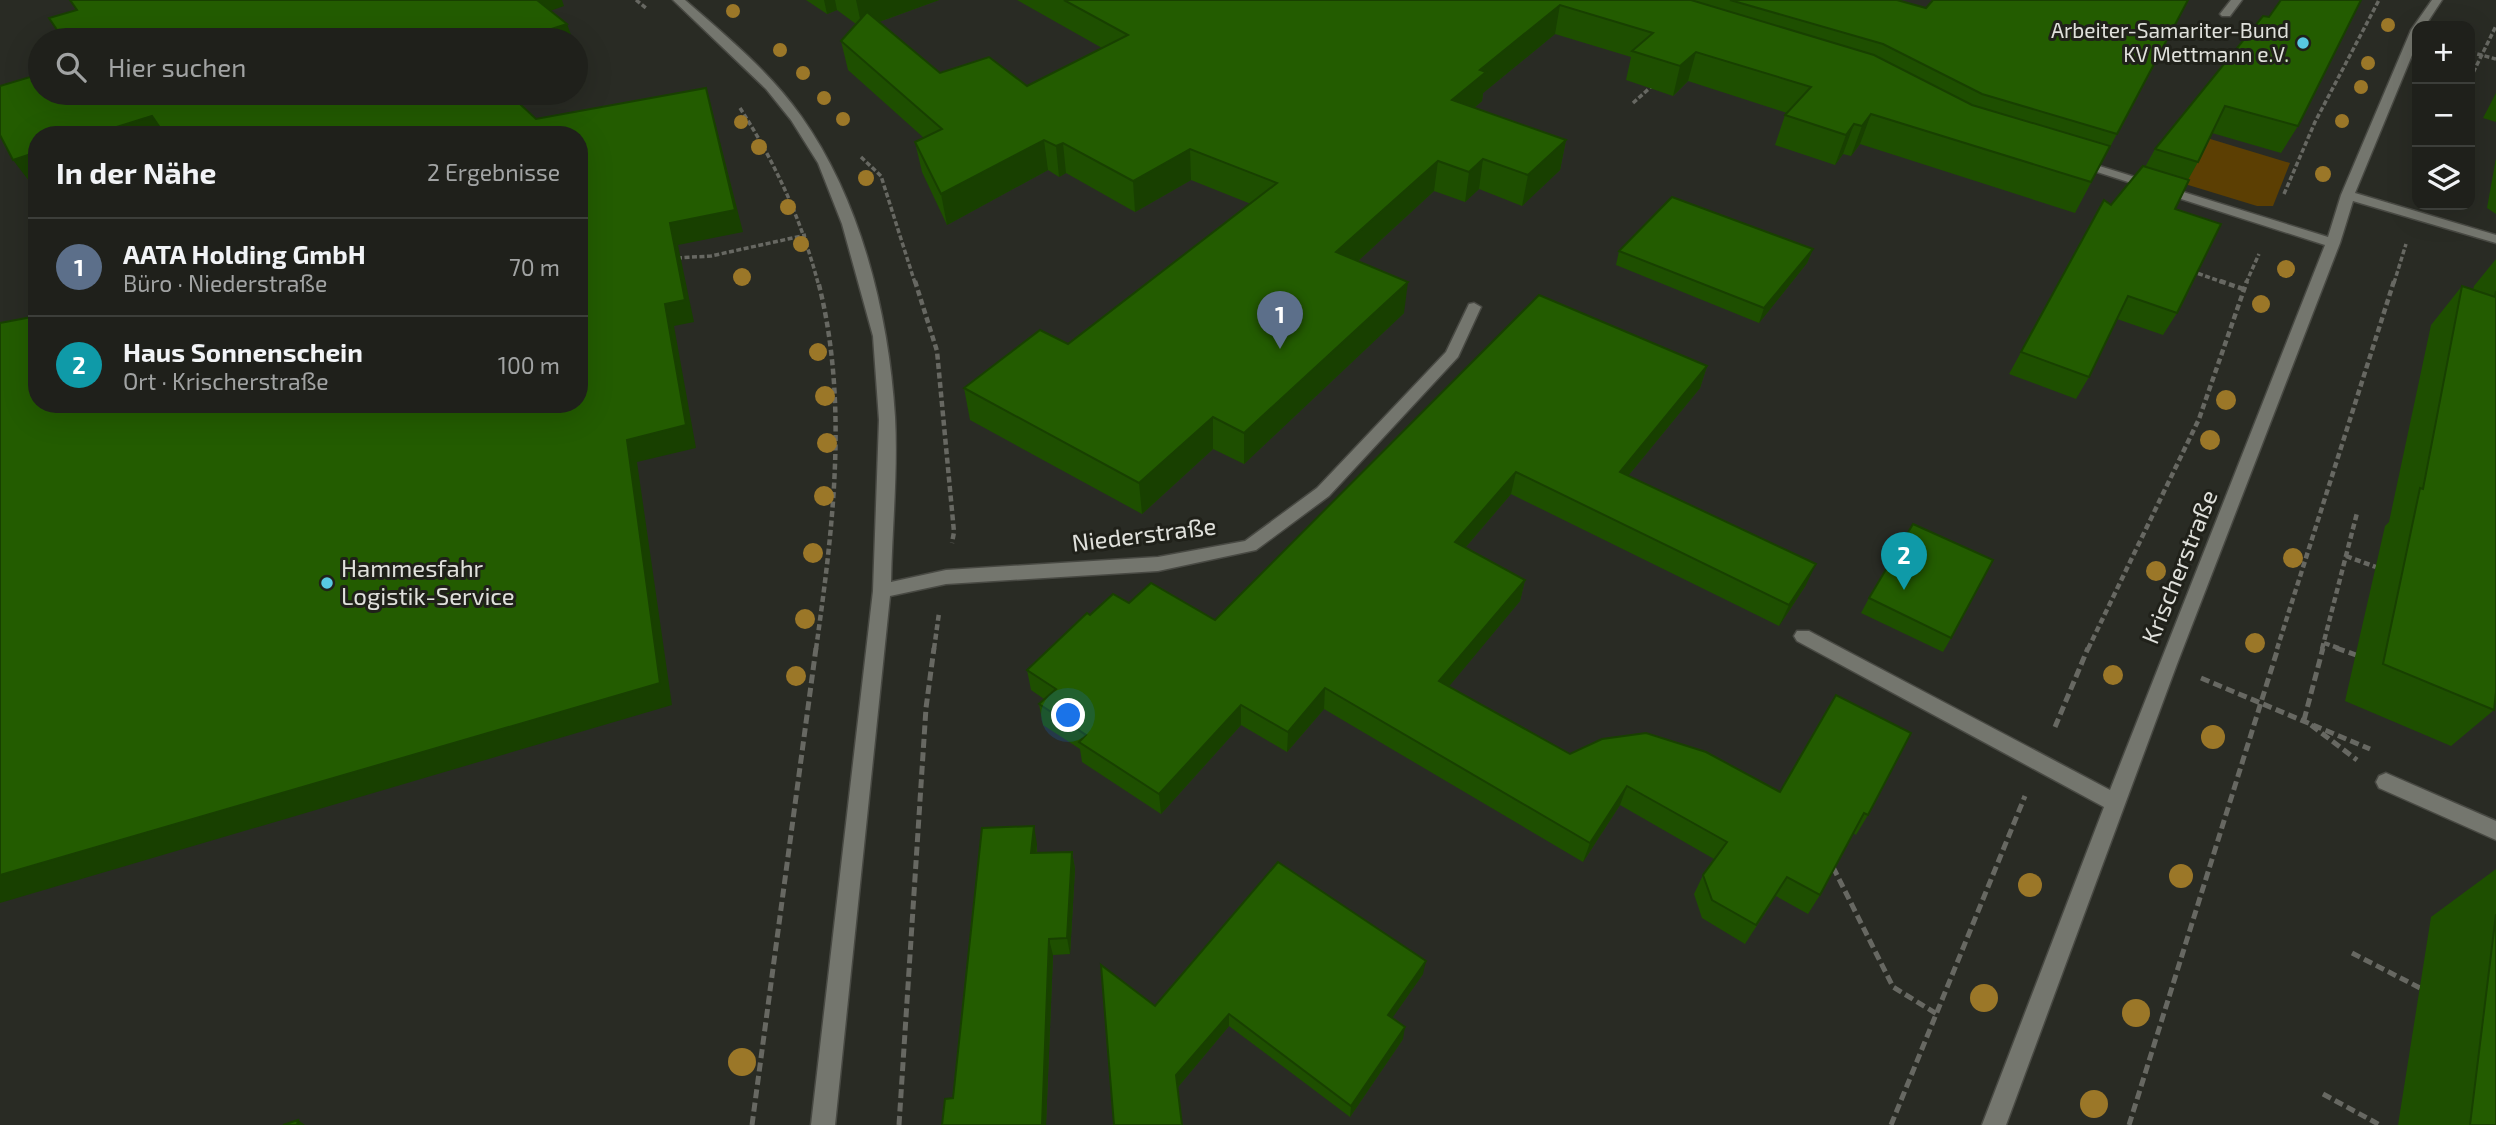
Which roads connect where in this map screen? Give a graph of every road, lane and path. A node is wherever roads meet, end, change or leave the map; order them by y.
1 (636, 0) edge
2 (678, 0) edge
3 (2237, 0) edge
4 (2379, 0) edge
5 (2437, 0) edge
6 (646, 9) dead end
7 (2226, 14) dead end
8 (2424, 21) edge
9 (2496, 26) edge
10 (2412, 44) edge
11 (2475, 54) edge
12 (2480, 55) junction
13 (2496, 59) edge
14 (2475, 67) edge
15 (1653, 85) edge
16 (733, 99) dead end
17 (1633, 103) dead end
18 (2066, 160) edge
19 (2348, 195) junction
20 (2415, 215) junction
21 (2272, 224) junction
22 (806, 235) junction
23 (2496, 239) edge
24 (2333, 243) junction
25 (674, 258) edge
26 (2181, 268) edge
27 (2243, 289) junction
28 (1474, 307) dead end
29 (2357, 513) dead end
30 (2346, 556) junction
31 (2376, 567) dead end
32 (882, 591) junction
33 (1803, 636) dead end
34 (2324, 642) junction
35 (2356, 655) dead end
36 (2168, 663) junction
37 (2260, 704) junction
38 (2304, 720) junction
39 (2040, 762) junction
40 (2386, 782) joint
41 (2115, 803) junction
42 (2496, 831) edge
43 (1833, 867) edge
44 (2351, 953) dead end
45 (2420, 988) dead end
46 (1937, 1014) junction
47 (2323, 1094) dead end
48 (752, 1125) edge
49 (823, 1125) edge
50 (1891, 1125) edge
51 (1994, 1125) edge
52 (2129, 1125) edge
53 (2380, 1125) edge

1 - 6 path
2 - 32 street
3 - 7 street
4 - 21 path
5 - 8 street, Krischerstraße
9 - 12 path
10 - 19 street, Krischerstraße
11 - 12 path
12 - 13 path
12 - 14 path
15 - 17 path
16 - 22 path
18 - 21 street
19 - 20 street
19 - 24 street, Krischerstraße
20 - 23 street
20 - 37 path
21 - 24 street
21 - 27 path
22 - 25 path
22 - 48 path
24 - 36 street, Krischerstraße
26 - 27 path
27 - 39 path
28 - 32 street, Niederstraße
29 - 30 path
30 - 31 path
30 - 34 path
32 - 49 street
33 - 39 street
34 - 35 path
34 - 38 path
36 - 37 path
36 - 41 street, Krischerstraße
37 - 38 path
37 - 52 path
38 - 40 path
39 - 41 street
39 - 46 path
40 - 42 street
41 - 51 street, Krischerstraße
43 - 46 path
44 - 45 path
46 - 50 path
47 - 53 path

